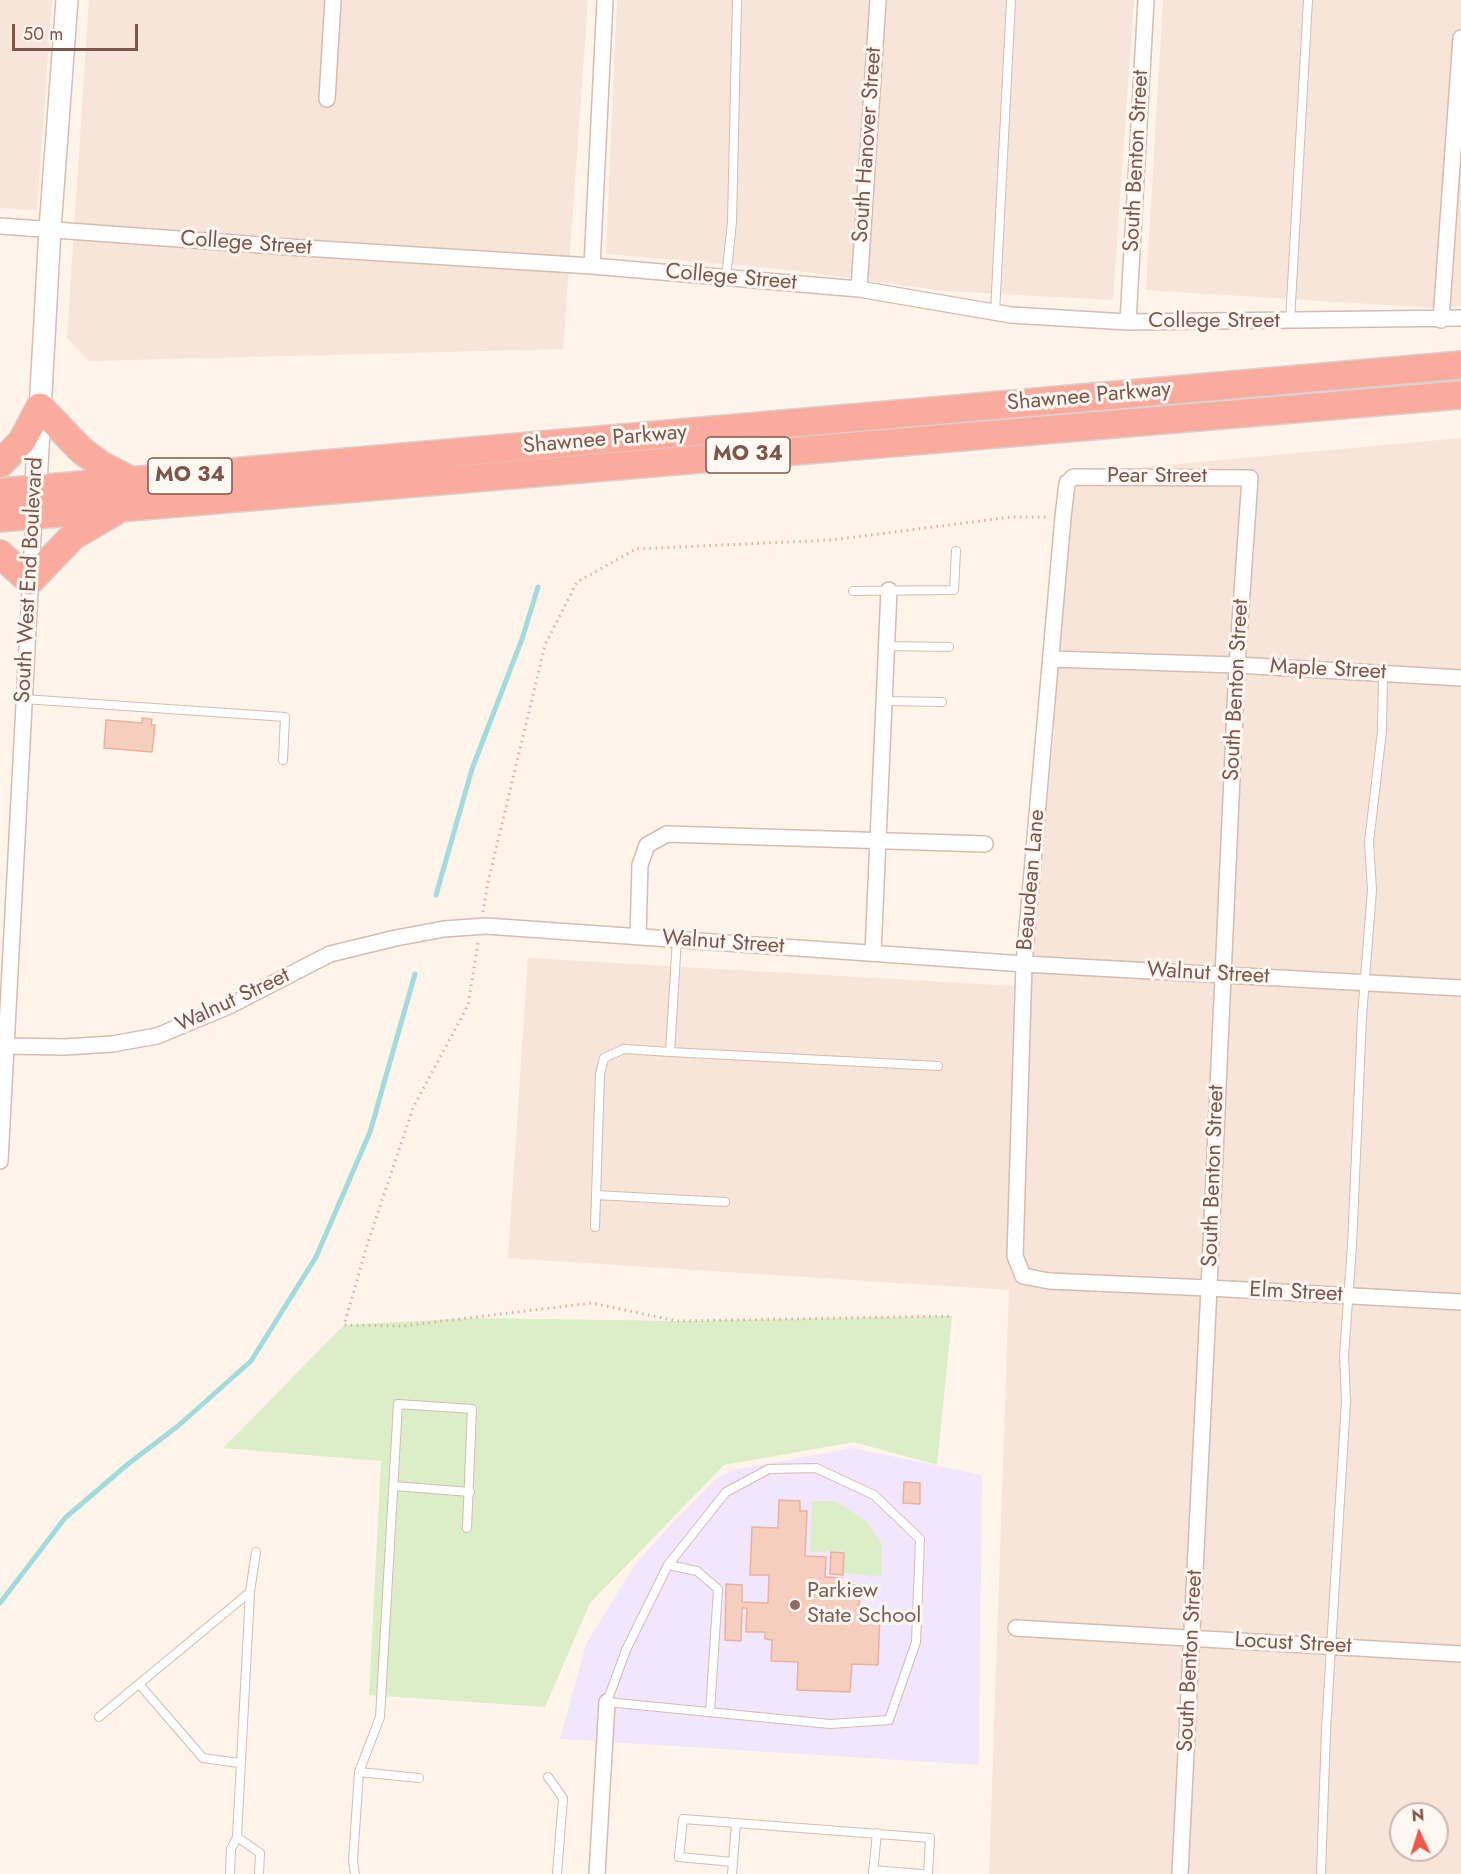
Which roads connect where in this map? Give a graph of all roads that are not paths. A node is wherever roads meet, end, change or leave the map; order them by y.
1 (68, 0) edge
2 (333, 0) edge
3 (605, 0) edge
4 (737, 0) edge
5 (878, 0) edge
6 (1011, 0) edge
7 (1146, 0) edge
8 (1308, 0) edge
9 (1461, 38) edge
10 (327, 99) dead end
11 (0, 226) edge
12 (50, 228) junction
13 (592, 266) junction
14 (726, 278) junction
15 (859, 289) junction
16 (995, 313) junction
17 (1461, 318) edge
18 (1441, 320) junction
19 (1290, 321) junction
20 (1128, 322) junction
21 (1461, 365) edge
22 (1461, 395) edge
23 (40, 406) junction
24 (0, 464) edge
25 (1250, 478) joint
26 (132, 481) junction
27 (1067, 483) joint
28 (0, 492) edge
29 (35, 502) junction
30 (121, 509) junction
31 (0, 518) edge
32 (956, 551) dead end
33 (0, 554) edge
34 (30, 581) junction
35 (889, 590) junction
36 (853, 591) dead end
37 (887, 646) junction
38 (949, 647) dead end
39 (1051, 659) junction
40 (1237, 665) junction
41 (1383, 673) junction
42 (1461, 678) edge
43 (24, 699) junction
44 (884, 701) junction
45 (942, 702) dead end
46 (283, 760) dead end
47 (878, 839) junction
48 (985, 844) dead end
49 (638, 937) junction
50 (677, 939) junction
51 (873, 953) junction
52 (1024, 964) junction
53 (1222, 974) junction
54 (1366, 982) junction
55 (1461, 988) edge
56 (7, 1046) junction
57 (670, 1052) junction
58 (938, 1066) dead end
59 (0, 1161) edge
60 (596, 1195) junction
61 (725, 1202) dead end
62 (595, 1227) dead end
63 (1023, 1276) joint
64 (1209, 1288) junction
65 (1349, 1296) junction
66 (1461, 1302) edge
67 (394, 1486) junction
68 (470, 1492) junction
69 (467, 1528) dead end
70 (256, 1552) dead end
71 (668, 1564) junction
72 (250, 1592) junction
73 (1016, 1628) dead end
74 (1192, 1639) junction
75 (1332, 1647) junction
76 (1461, 1654) edge
77 (139, 1684) junction
78 (607, 1702) junction
79 (710, 1712) junction
80 (99, 1717) dead end
81 (240, 1764) junction
82 (359, 1772) junction
83 (548, 1777) dead end
84 (419, 1778) dead end
85 (736, 1823) junction
86 (877, 1833) junction
87 (237, 1837) junction
88 (733, 1862) junction
89 (873, 1872) edge
90 (230, 1874) edge
91 (259, 1874) edge
92 (355, 1874) edge
93 (556, 1874) edge
94 (597, 1874) edge
95 (732, 1874) edge
96 (921, 1874) edge
97 (928, 1874) edge
98 (1180, 1874) edge
99 (1321, 1874) edge

1 - 12 street, South West End Boulevard
2 - 10 street
3 - 13 street
4 - 14 lane
5 - 15 street, South Hanover Street
6 - 16 lane
7 - 20 street, South Benton Street
8 - 19 lane
9 - 18 street
11 - 12 street, College Street
12 - 13 street, College Street
12 - 23 street, South West End Boulevard
13 - 14 street, College Street
14 - 15 street, College Street
15 - 16 street, College Street
16 - 20 street, College Street
17 - 18 street, College Street
18 - 19 street, College Street
19 - 20 street, College Street
21 - 26 highway, Shawnee Parkway / MO 34
22 - 30 highway, Shawnee Parkway / MO 34
23 - 24 highway
23 - 26 highway
23 - 29 street, South West End Boulevard
25 - 27 street, Pear Street
25 - 40 street, South Benton Street
26 - 29 highway, Shawnee Parkway / MO 34
27 - 39 street, Beaudean Lane
28 - 29 highway, Shawnee Parkway / MO 34
29 - 30 highway, Shawnee Parkway / MO 34
29 - 31 highway, Shawnee Parkway / MO 34
29 - 34 street, South West End Boulevard
30 - 34 highway
32 - 35 lane
33 - 34 highway
34 - 43 street, South West End Boulevard
35 - 36 lane
35 - 37 street
37 - 38 lane
37 - 44 street
39 - 40 street, Maple Street
39 - 52 street, Beaudean Lane
40 - 41 street, Maple Street
40 - 53 street, South Benton Street
41 - 42 street, Maple Street
41 - 54 lane
43 - 46 lane
43 - 56 street, South West End Boulevard
44 - 45 lane
44 - 47 street
47 - 48 street
47 - 49 street
47 - 51 street
49 - 50 street, Walnut Street
49 - 56 street, Walnut Street
50 - 51 street, Walnut Street
50 - 57 lane
51 - 52 street, Walnut Street
52 - 53 street, Walnut Street
52 - 63 street, Beaudean Lane
53 - 54 street, Walnut Street
53 - 64 street, South Benton Street
54 - 55 street, Walnut Street
54 - 65 lane
56 - 59 street, South West End Boulevard
57 - 58 lane
57 - 60 lane
60 - 61 lane
60 - 62 lane
63 - 64 street, Elm Street
64 - 65 street, Elm Street
64 - 74 street, South Benton Street
65 - 66 street, Elm Street
65 - 75 lane
67 - 68 lane
67 - 68 lane
67 - 82 lane
68 - 69 lane
70 - 72 lane
71 - 78 lane
71 - 79 lane
71 - 79 lane
72 - 77 lane
72 - 81 lane
73 - 74 street, Locust Street
74 - 75 street, Locust Street
74 - 98 street, South Benton Street
75 - 76 street, Locust Street
75 - 99 lane
77 - 80 lane
77 - 81 lane
78 - 79 lane
78 - 94 street
81 - 87 lane
82 - 84 lane
82 - 92 lane
83 - 93 lane
85 - 86 lane
85 - 88 lane
85 - 88 lane
86 - 89 lane
86 - 97 lane
87 - 90 lane
87 - 91 lane
88 - 95 lane
89 - 96 lane

